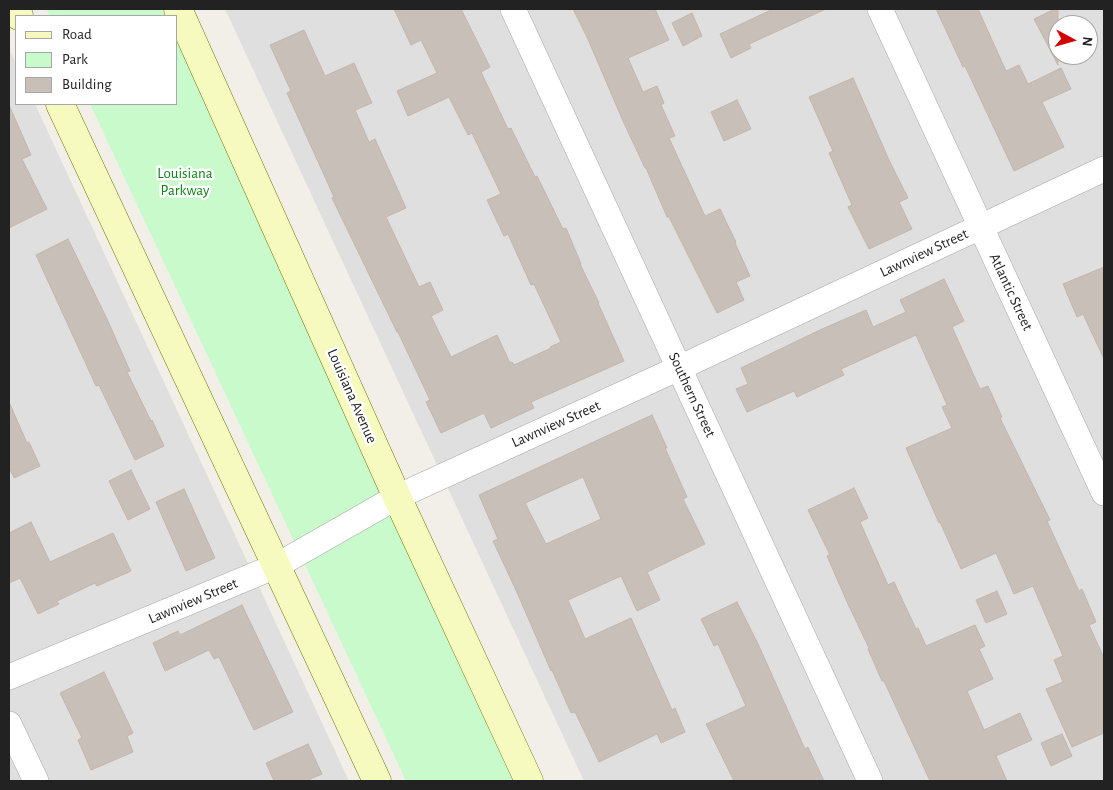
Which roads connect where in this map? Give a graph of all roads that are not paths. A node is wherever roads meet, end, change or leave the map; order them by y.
1 (178, 9) edge
2 (514, 9) edge
3 (880, 9) edge
4 (60, 105) edge
5 (1104, 169) edge
6 (980, 226) junction
7 (679, 368) junction
8 (1104, 493) edge
9 (397, 496) junction
10 (276, 566) junction
11 (9, 677) edge
12 (9, 724) edge
13 (36, 781) edge
14 (377, 781) edge
15 (529, 781) edge
16 (870, 781) edge

1 - 9 main road, Louisiana Avenue
2 - 7 street, Southern Street
3 - 6 street, Atlantic Street
4 - 10 main road
5 - 6 street, Lawnview Street
6 - 7 street, Lawnview Street
6 - 8 street, Atlantic Street
7 - 9 street, Lawnview Street
7 - 16 street, Southern Street
9 - 10 street, Lawnview Street
9 - 15 main road, Louisiana Avenue
10 - 11 street, Lawnview Street
10 - 14 main road
12 - 13 street

